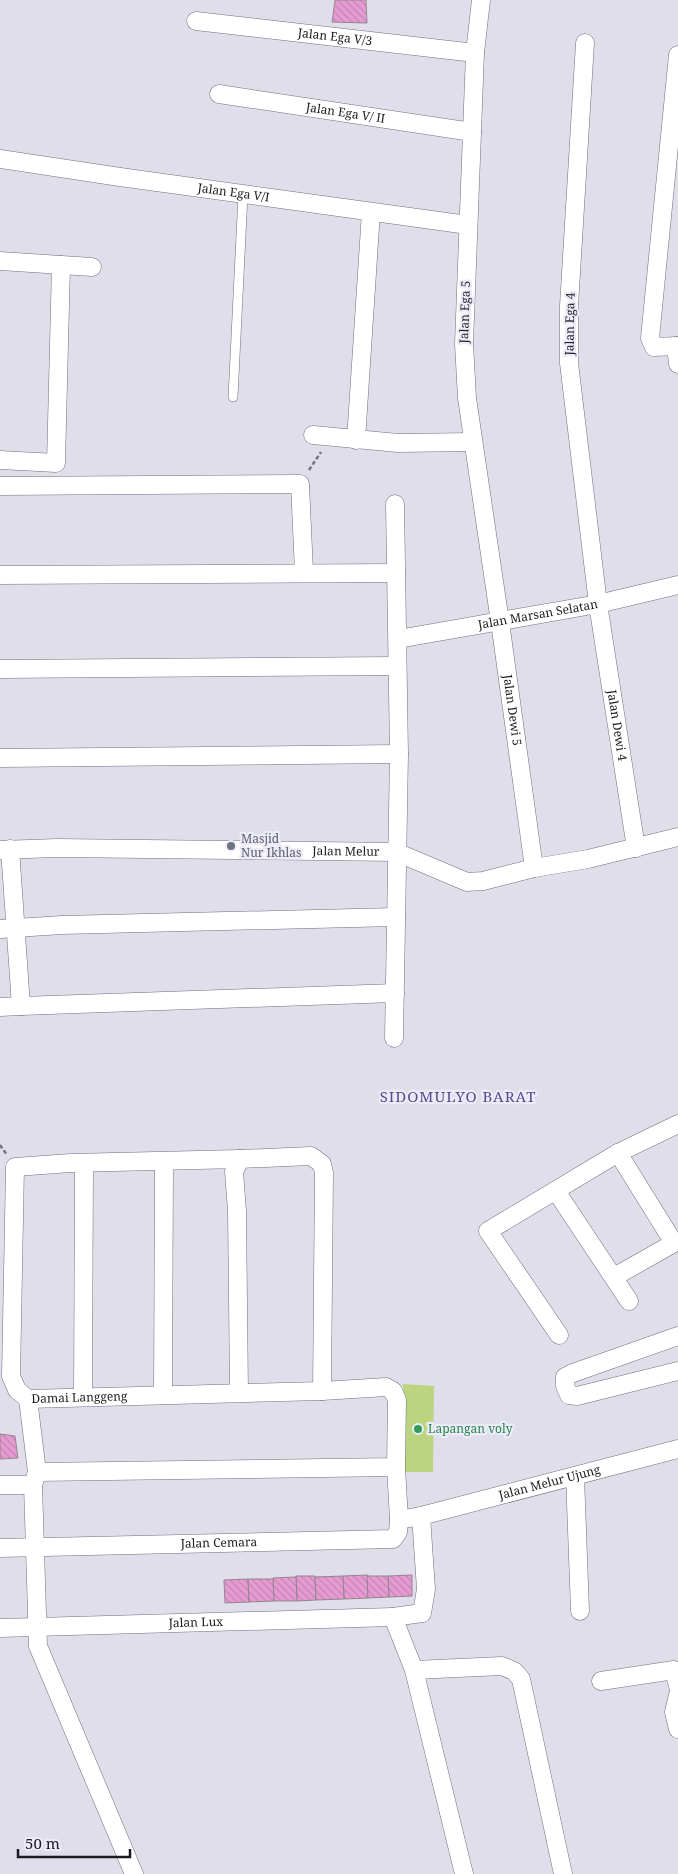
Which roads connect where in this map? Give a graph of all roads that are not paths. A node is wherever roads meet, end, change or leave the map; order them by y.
1 (481, 0) edge
2 (196, 21) dead end
3 (585, 43) dead end
4 (475, 52) junction
5 (678, 55) edge
6 (220, 94) dead end
7 (472, 132) junction
8 (0, 158) edge
9 (243, 194) junction
10 (371, 212) junction
11 (468, 225) junction
12 (0, 261) edge
13 (61, 265) junction
14 (92, 267) dead end
15 (677, 346) edge
16 (678, 364) edge
17 (233, 397) dead end
18 (312, 435) dead end
19 (356, 440) junction
20 (473, 442) junction
21 (0, 460) edge
22 (0, 486) edge
23 (395, 504) dead end
24 (304, 572) junction
25 (396, 573) junction
26 (0, 575) edge
27 (678, 585) edge
28 (598, 604) junction
29 (500, 622) junction
30 (398, 639) junction
31 (397, 666) junction
32 (0, 669) edge
33 (398, 754) junction
34 (0, 758) edge
35 (678, 837) edge
36 (636, 848) junction
37 (5, 850) edge
38 (396, 852) junction
39 (534, 868) junction
40 (396, 917) junction
41 (7, 928) edge
42 (395, 993) junction
43 (21, 1006) junction
44 (0, 1007) edge
45 (394, 1038) dead end
46 (678, 1124) edge
47 (618, 1153) junction
48 (240, 1159) junction
49 (164, 1162) junction
50 (84, 1163) junction
51 (556, 1191) junction
52 (614, 1277) junction
53 (629, 1301) dead end
54 (559, 1335) dead end
55 (678, 1336) edge
56 (678, 1371) edge
57 (322, 1391) junction
58 (239, 1392) junction
59 (163, 1394) junction
60 (83, 1397) junction
61 (28, 1399) junction
62 (678, 1449) edge
63 (396, 1467) junction
64 (575, 1476) junction
65 (35, 1479) junction
66 (0, 1486) edge
67 (421, 1516) junction
68 (398, 1520) junction
69 (35, 1547) junction
70 (0, 1548) edge
71 (580, 1611) dead end
72 (393, 1617) junction
73 (0, 1628) edge
74 (37, 1628) junction
75 (414, 1670) junction
76 (601, 1681) dead end
77 (678, 1686) edge
78 (678, 1695) edge
79 (678, 1729) edge
80 (134, 1874) edge
81 (464, 1874) edge
82 (563, 1874) edge

1 - 4 street, Jalan Ega 5
2 - 4 street, Jalan Ega V/3
3 - 28 street, Jalan Ega 4
4 - 7 street, Jalan Ega 5
5 - 15 street
6 - 7 street, Jalan Ega V/ II
7 - 11 street, Jalan Ega 5
8 - 9 street, Jalan Ega V/I
9 - 10 street, Jalan Ega V/I
9 - 17 lane
10 - 11 street, Jalan Ega V/I
10 - 19 street
11 - 20 street, Jalan Ega 5
12 - 13 street
13 - 14 street
13 - 21 street
15 - 16 street
18 - 19 street
19 - 20 street
20 - 29 street, Jalan Ega 5
22 - 24 street
23 - 25 street
24 - 25 street
24 - 26 street
25 - 30 street
27 - 28 street, Jalan Marsan Selatan
28 - 29 street, Jalan Marsan Selatan
28 - 36 street, Jalan Dewi 4
29 - 30 street, Jalan Marsan Selatan
29 - 39 street, Jalan Dewi 5
30 - 31 street
31 - 32 street
31 - 33 street
33 - 34 street
33 - 38 street
35 - 36 street, Jalan Melur
36 - 39 street, Jalan Melur
37 - 38 street, Jalan Melur
37 - 41 street
38 - 39 street, Jalan Melur
38 - 40 street
40 - 41 street
40 - 42 street
41 - 43 street
42 - 43 street
42 - 45 street
43 - 44 street
46 - 47 street
47 - 51 street
47 - 52 street
48 - 49 street
48 - 57 street
48 - 58 street
49 - 50 street
49 - 59 street
50 - 60 street
50 - 61 street
51 - 52 street
51 - 54 street
52 - 53 street
55 - 56 street
57 - 58 street, Damai Langgeng
57 - 63 street, Damai Langgeng
58 - 59 street, Damai Langgeng
59 - 60 street, Damai Langgeng
60 - 61 street, Damai Langgeng
61 - 65 street, Damai Langgeng
62 - 64 street, Jalan Melur Ujung
63 - 65 street
63 - 68 street, Damai Langgeng
64 - 67 street, Jalan Melur Ujung
64 - 71 street
65 - 66 street
65 - 69 street, Damai Langgeng
67 - 68 street
67 - 72 street, Jalan Lux
68 - 69 street, Jalan Cemara
69 - 70 street, Jalan Cemara
69 - 74 street, Damai Langgeng
72 - 74 street, Jalan Lux
72 - 75 street
73 - 74 street, Jalan Lux
74 - 80 street, Damai Langgeng
75 - 81 street
75 - 82 street
76 - 77 street
78 - 79 street

